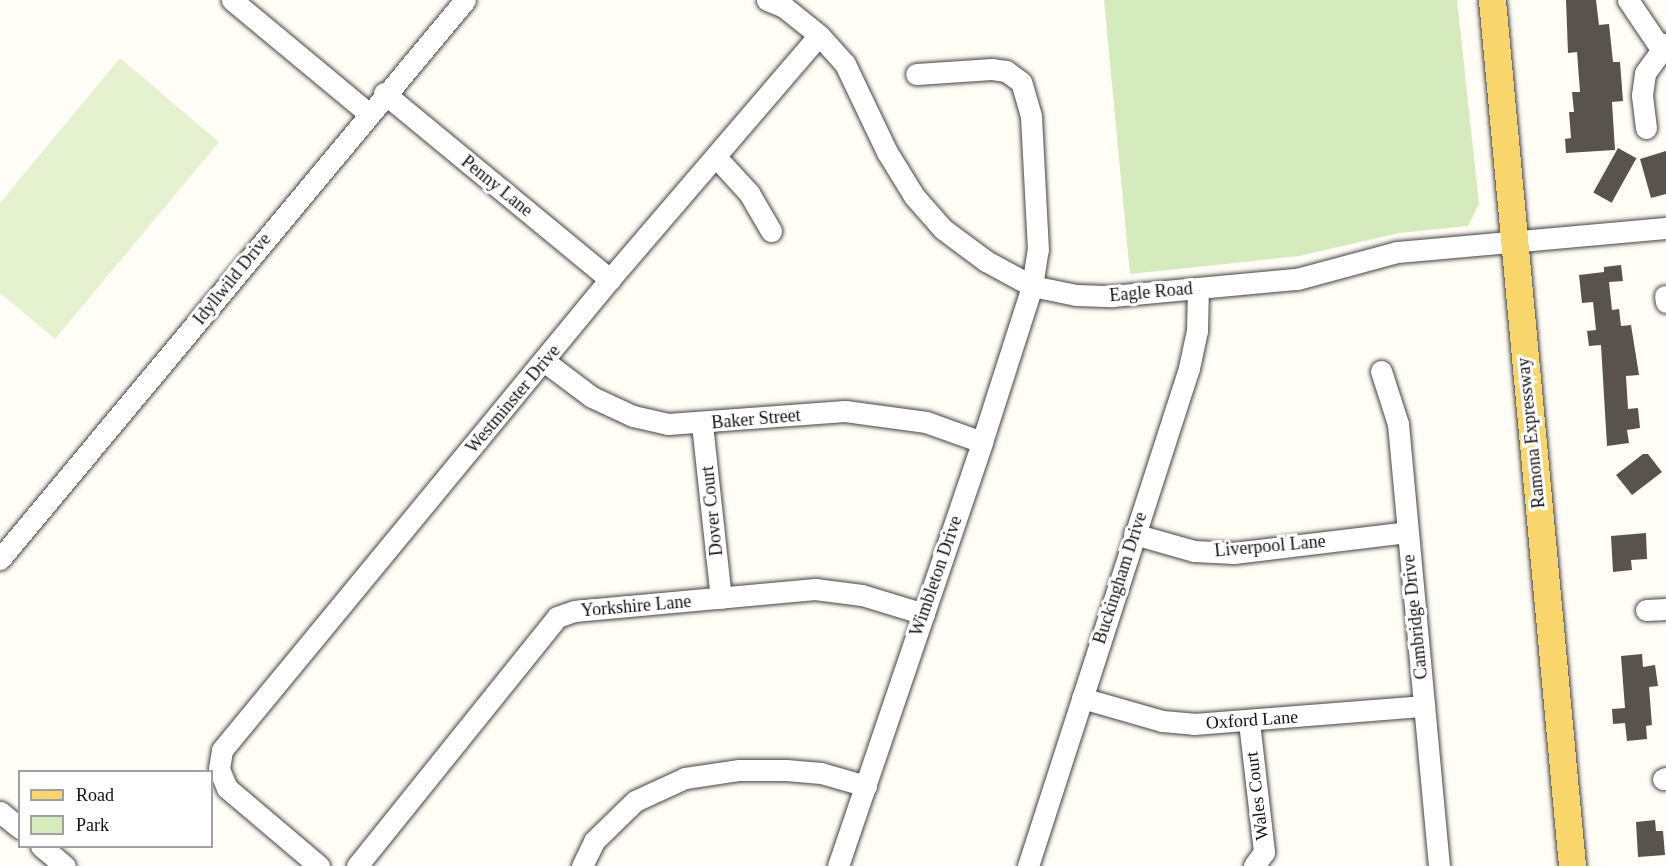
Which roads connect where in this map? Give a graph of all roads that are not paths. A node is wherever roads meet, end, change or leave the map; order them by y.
1 (232, 0) edge
2 (465, 0) edge
3 (767, 0) edge
4 (1492, 0) edge
5 (1628, 0) edge
6 (819, 35) junction
7 (1664, 46) edge
8 (916, 74) dead end
9 (384, 93) junction
10 (368, 113) junction
11 (1646, 128) dead end
12 (716, 157) junction
13 (1666, 228) edge
14 (771, 231) dead end
15 (1512, 242) junction
16 (610, 279) junction
17 (1032, 285) junction
18 (1198, 288) junction
19 (1665, 296) edge
20 (1666, 302) edge
21 (544, 361) junction
22 (1381, 371) dead end
23 (702, 424) junction
24 (982, 442) junction
25 (1407, 532) junction
26 (1134, 534) junction
27 (0, 559) edge
28 (721, 598) junction
29 (924, 614) junction
30 (1082, 698) junction
31 (1424, 706) junction
32 (1249, 722) junction
33 (866, 786) junction
34 (0, 812) edge
35 (18, 826) edge
36 (43, 848) edge
37 (64, 866) edge
38 (319, 866) edge
39 (357, 866) edge
40 (582, 866) edge
41 (838, 866) edge
42 (1028, 866) edge
43 (1254, 866) edge
44 (1439, 866) edge
45 (1572, 866) edge

1 - 10 street
2 - 9 street, Idyllwild Drive
3 - 6 street, Eagle Road
4 - 15 main road, Ramona Expressway
5 - 7 street
6 - 12 street, Westminster Drive
6 - 17 street, Eagle Road
7 - 11 street
8 - 17 street, Wimbleton Drive
9 - 10 street, Idyllwild Drive
9 - 16 street, Penny Lane
10 - 27 street, Idyllwild Drive
12 - 14 street
12 - 16 street, Westminster Drive
13 - 15 street, Eagle Road
15 - 18 street, Eagle Road
15 - 45 main road, Ramona Expressway
16 - 21 street, Westminster Drive
17 - 18 street, Eagle Road
17 - 24 street, Wimbleton Drive
18 - 26 street, Buckingham Drive
19 - 20 street
21 - 23 street, Baker Street
21 - 38 street, Westminster Drive
22 - 25 street, Cambridge Drive
23 - 24 street, Baker Street
23 - 28 street, Dover Court
24 - 29 street, Wimbleton Drive
25 - 26 street, Liverpool Lane
25 - 31 street, Cambridge Drive
26 - 30 street, Buckingham Drive
28 - 29 street, Yorkshire Lane
28 - 39 street, Yorkshire Lane
29 - 33 street, Wimbleton Drive
30 - 32 street, Oxford Lane
30 - 42 street, Buckingham Drive
31 - 32 street, Oxford Lane
31 - 44 street, Cambridge Drive
32 - 43 street, Wales Court
33 - 40 street
33 - 41 street, Wimbleton Drive
34 - 35 street
36 - 37 street

